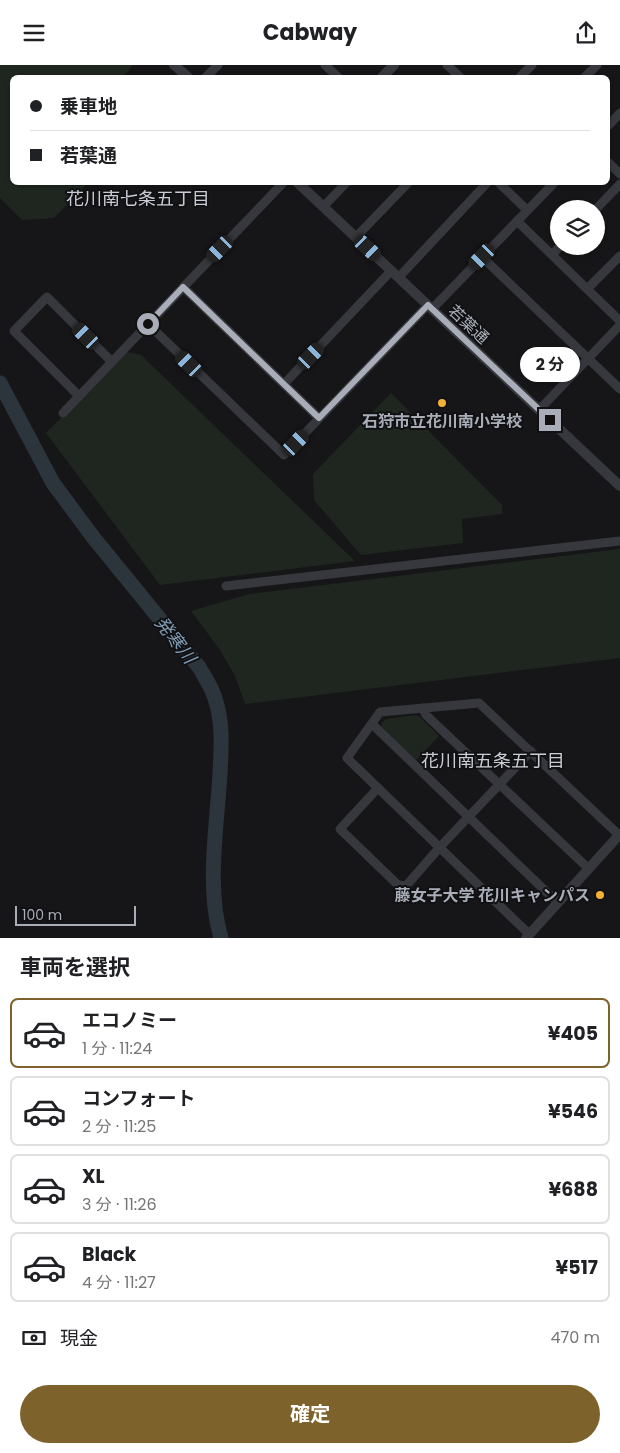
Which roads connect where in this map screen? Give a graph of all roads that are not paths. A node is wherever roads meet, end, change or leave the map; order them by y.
1 (174, 65) edge
2 (218, 65) edge
3 (324, 65) edge
4 (446, 65) edge
5 (597, 65) edge
6 (186, 75) edge
7 (208, 75) edge
8 (336, 75) edge
9 (458, 75) edge
10 (587, 75) edge
11 (620, 113) edge
12 (610, 124) edge
13 (610, 164) edge
14 (620, 174) edge
15 (620, 184) edge
16 (281, 185) edge
17 (300, 185) edge
18 (344, 185) edge
19 (406, 185) edge
20 (485, 185) edge
21 (501, 185) edge
22 (552, 185) edge
23 (605, 200) edge
24 (324, 206) junction
25 (527, 210) junction
26 (517, 221) junction
27 (356, 237) junction
28 (550, 253) edge
29 (552, 255) edge
30 (620, 255) edge
31 (482, 257) junction
32 (395, 274) junction
33 (183, 287) junction
34 (587, 289) junction
35 (430, 307) junction
36 (620, 323) edge
37 (148, 324) junction
38 (588, 359) junction
39 (112, 362) junction
40 (284, 384) junction
41 (620, 389) edge
42 (79, 396) junction
43 (539, 410) junction
44 (63, 413) dead end
45 (319, 418) junction
46 (620, 486) edge
47 (620, 541) edge
48 (226, 586) dead end
49 (423, 708) junction
50 (372, 724) junction
51 (531, 751) junction
52 (500, 785) junction
53 (378, 788) junction
54 (469, 818) junction
55 (619, 835) edge
56 (439, 848) junction
57 (589, 869) junction
58 (558, 903) junction
59 (527, 936) edge

1 - 6 street
2 - 7 street
3 - 8 street
4 - 9 street
5 - 10 street
11 - 12 street
13 - 14 street
15 - 23 street
16 - 33 street
17 - 24 street, 若葉通
18 - 24 street
19 - 27 street
20 - 32 street
21 - 25 street
22 - 25 street
24 - 27 street, 若葉通
25 - 26 street
26 - 28 street
26 - 31 street
27 - 32 street, 若葉通
29 - 34 street
30 - 34 street
31 - 35 street
31 - 38 street
32 - 35 street, 若葉通
32 - 40 street
33 - 37 street
33 - 40 street
34 - 36 street
35 - 43 street, 若葉通
35 - 45 street
36 - 38 street
37 - 39 street
37 - 45 street
38 - 41 street
38 - 43 street
39 - 42 street
39 - 42 street
40 - 45 street
42 - 44 street
43 - 46 street, 若葉通
47 - 48 street
49 - 50 street
49 - 51 street
49 - 52 street
50 - 53 street
50 - 54 street
51 - 52 street
51 - 55 street
52 - 54 street
52 - 57 street
53 - 56 street
53 - 56 street
54 - 56 street
54 - 58 street
55 - 57 street
56 - 59 street
57 - 58 street
58 - 59 street

